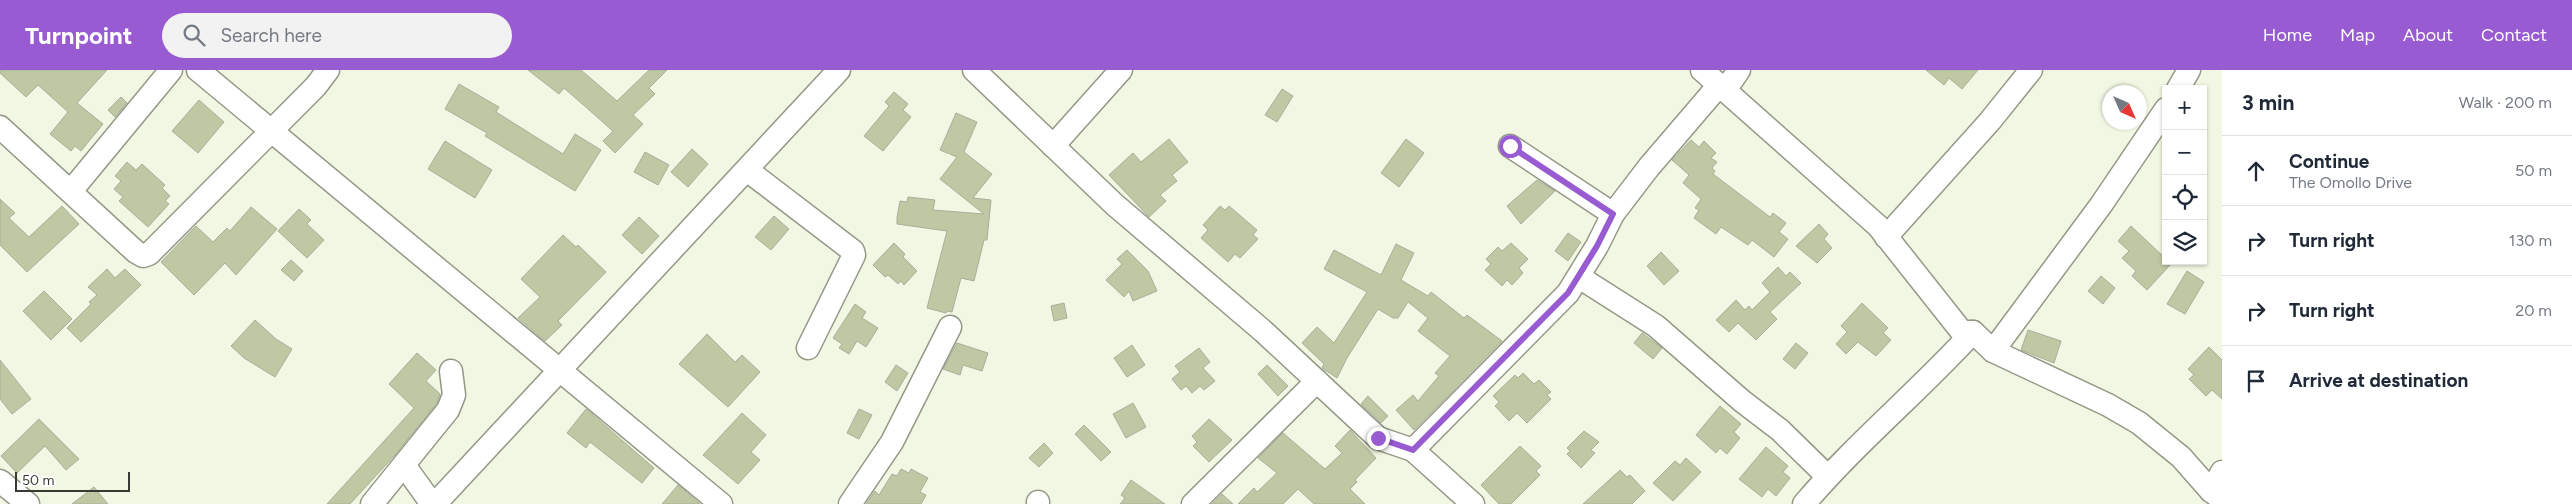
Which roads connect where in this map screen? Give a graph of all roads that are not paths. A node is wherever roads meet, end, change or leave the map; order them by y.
1 (171, 70) edge
2 (198, 70) edge
3 (328, 70) edge
4 (839, 70) edge
5 (974, 70) edge
6 (1121, 70) edge
7 (1702, 70) edge
8 (1739, 70) edge
9 (2031, 70) edge
10 (2189, 70) edge
11 (2180, 85) edge
12 (1723, 87) junction
13 (2162, 115) edge
14 (0, 127) edge
15 (272, 129) junction
16 (1053, 146) junction
17 (1510, 146) dead end
18 (747, 170) junction
19 (72, 191) junction
20 (1613, 214) junction
21 (1886, 237) junction
22 (1579, 277) junction
23 (950, 327) dead end
24 (1973, 332) junction
25 (808, 348) dead end
26 (1992, 350) junction
27 (559, 370) junction
28 (451, 371) dead end
29 (1317, 381) junction
30 (1413, 450) junction
31 (404, 465) junction
32 (1828, 476) junction
33 (0, 481) edge
34 (2218, 487) edge
35 (28, 504) edge
36 (372, 504) edge
37 (433, 504) edge
38 (721, 504) edge
39 (850, 504) edge
40 (1193, 504) edge
41 (1473, 504) edge
42 (1804, 504) edge

1 - 19 street
2 - 15 street
3 - 15 street
4 - 18 street
5 - 16 street
6 - 16 street
7 - 12 street
8 - 12 street
9 - 21 street
10 - 11 street
12 - 20 street
12 - 21 street
13 - 26 street
14 - 19 street
15 - 19 street
15 - 27 street
16 - 29 street
17 - 20 street
18 - 25 street
18 - 27 street
20 - 22 street
21 - 24 street
22 - 30 street
22 - 32 street
23 - 39 street
24 - 26 street
24 - 32 street
26 - 34 street
27 - 37 street
27 - 38 street
28 - 31 street
29 - 30 street
29 - 40 street
30 - 41 street
31 - 36 street
31 - 37 street
32 - 42 street
33 - 35 street

